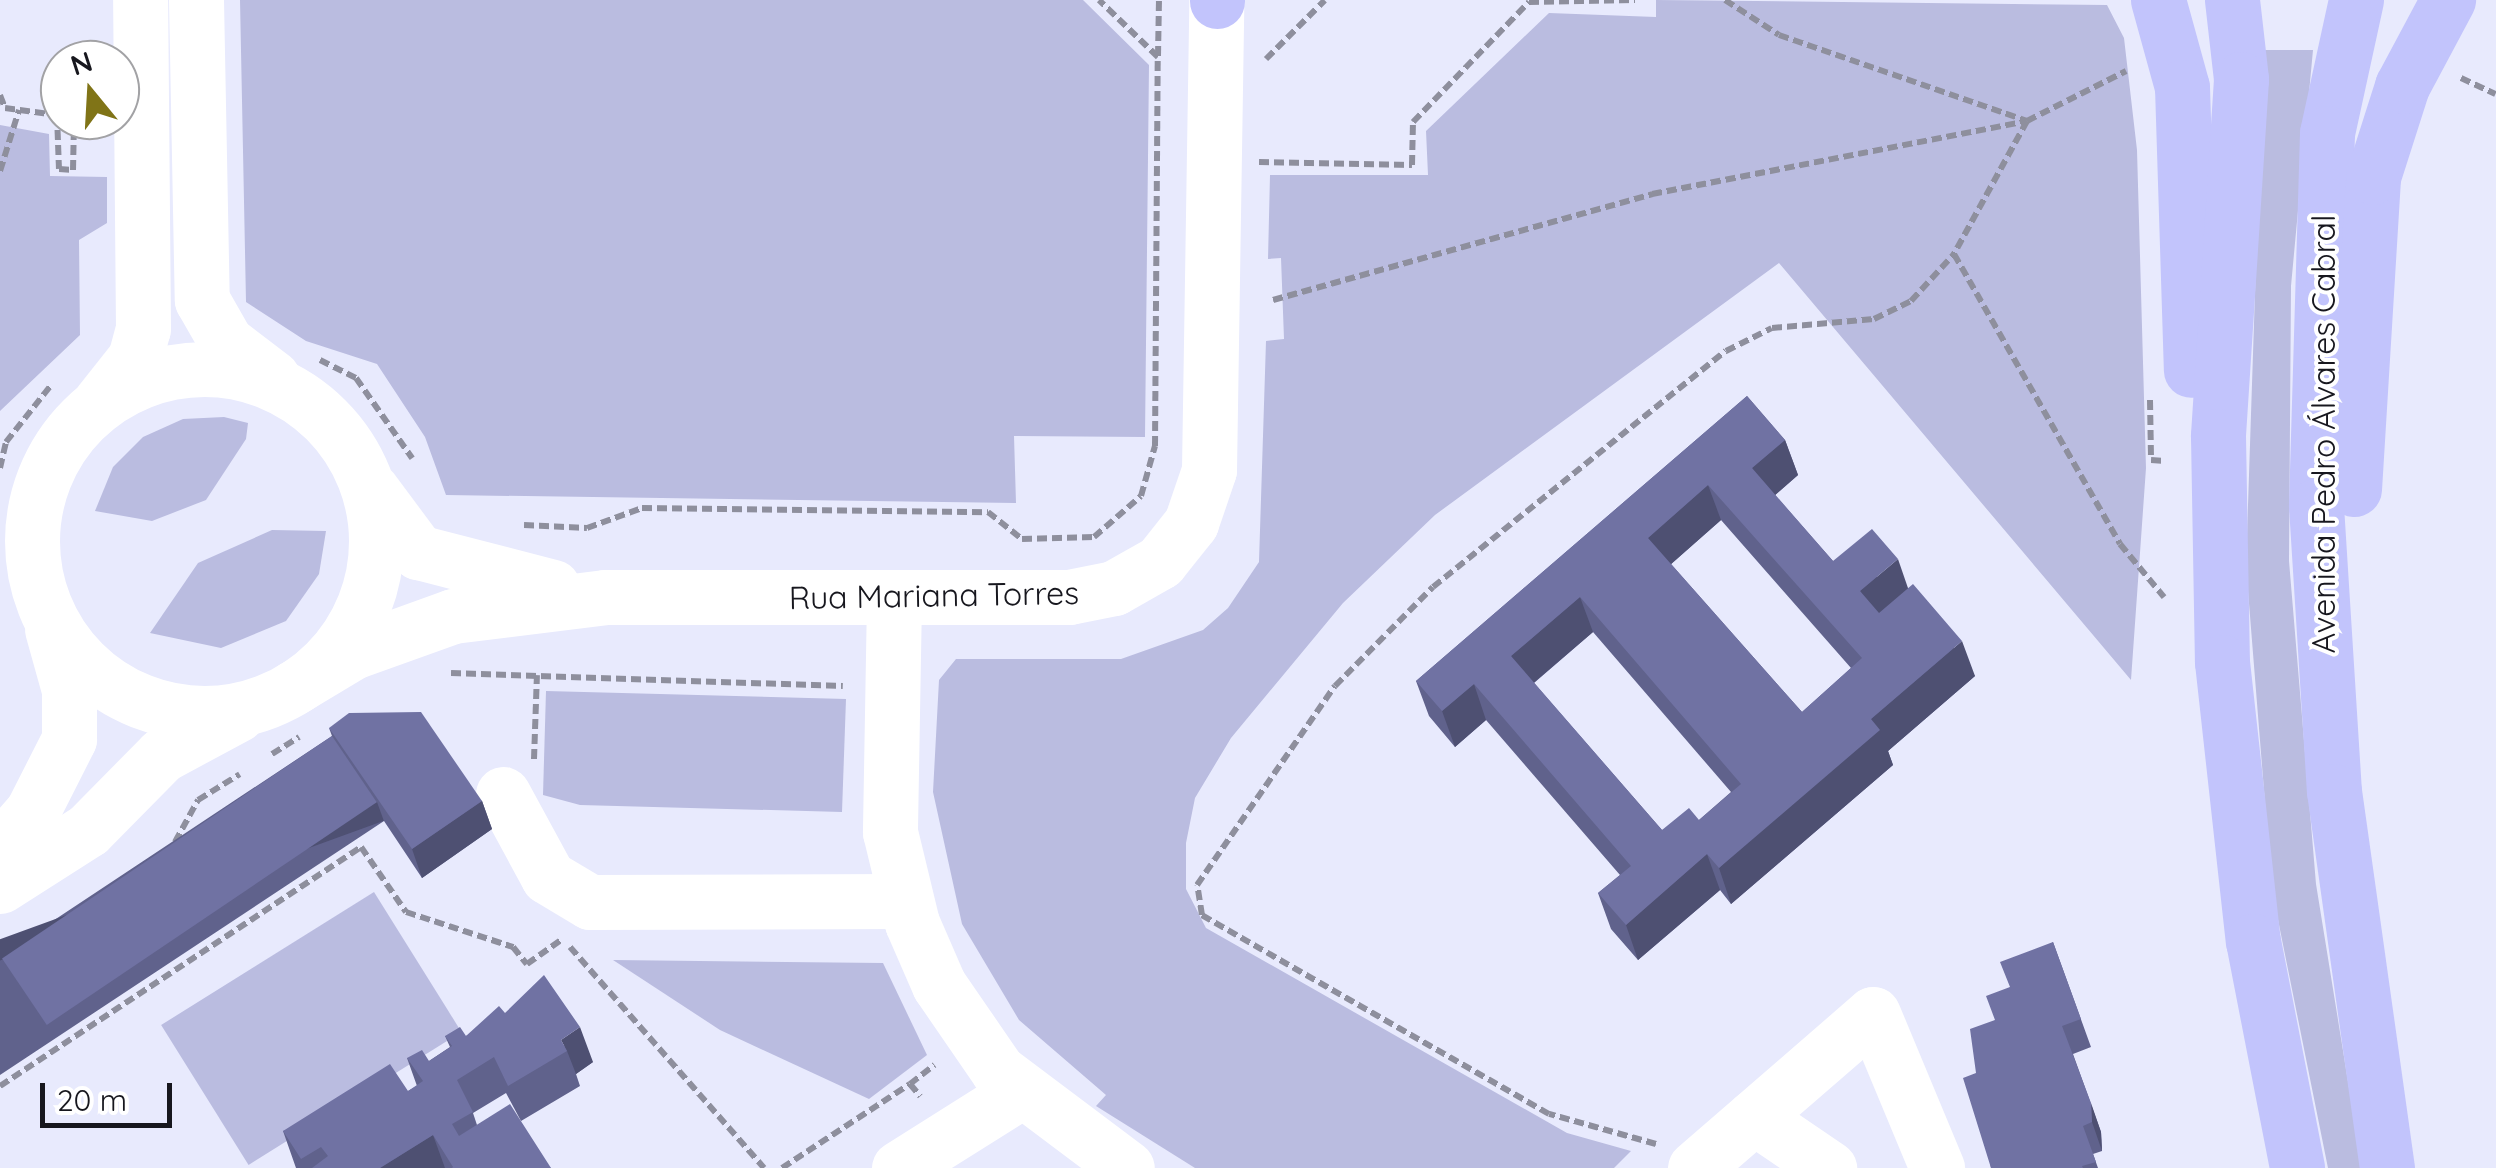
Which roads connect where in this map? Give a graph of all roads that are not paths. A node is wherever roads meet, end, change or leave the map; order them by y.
1 (140, 0) edge
2 (196, 0) edge
3 (1217, 0) edge
4 (2158, 0) edge
5 (2232, 0) edge
6 (2356, 0) edge
7 (2448, 0) edge
8 (306, 377) junction
9 (71, 397) junction
10 (360, 468) junction
11 (605, 597) junction
12 (894, 598) junction
13 (2220, 602) junction
14 (44, 607) junction
15 (290, 706) junction
16 (2334, 791) junction
17 (502, 794) road end
18 (0, 848) edge
19 (0, 886) edge
20 (904, 901) junction
21 (1018, 1093) junction
22 (1754, 1116) junction
23 (1703, 1161) edge
24 (899, 1168) edge
25 (1128, 1168) edge
26 (1829, 1168) edge
27 (1937, 1168) edge
28 (2296, 1168) edge
29 (2387, 1168) edge

1 - 9 street
2 - 8 street
3 - 12 street, Rua Mariana Torres
4 - 13 main road
5 - 13 main road
6 - 16 main road, Avenida Pedro Álvares Cabral
7 - 16 main road
8 - 9 street
8 - 10 street
9 - 14 street
10 - 11 street, Rua Mariana Torres
10 - 15 street
11 - 12 street, Rua Mariana Torres
11 - 15 street, Rua Mariana Torres
12 - 20 street
13 - 28 main road
14 - 15 street
14 - 18 street
15 - 19 street
16 - 29 main road, Avenida Pedro Álvares Cabral
17 - 20 street
20 - 21 street
21 - 24 street
21 - 25 street
22 - 23 street
22 - 26 street
22 - 27 street

